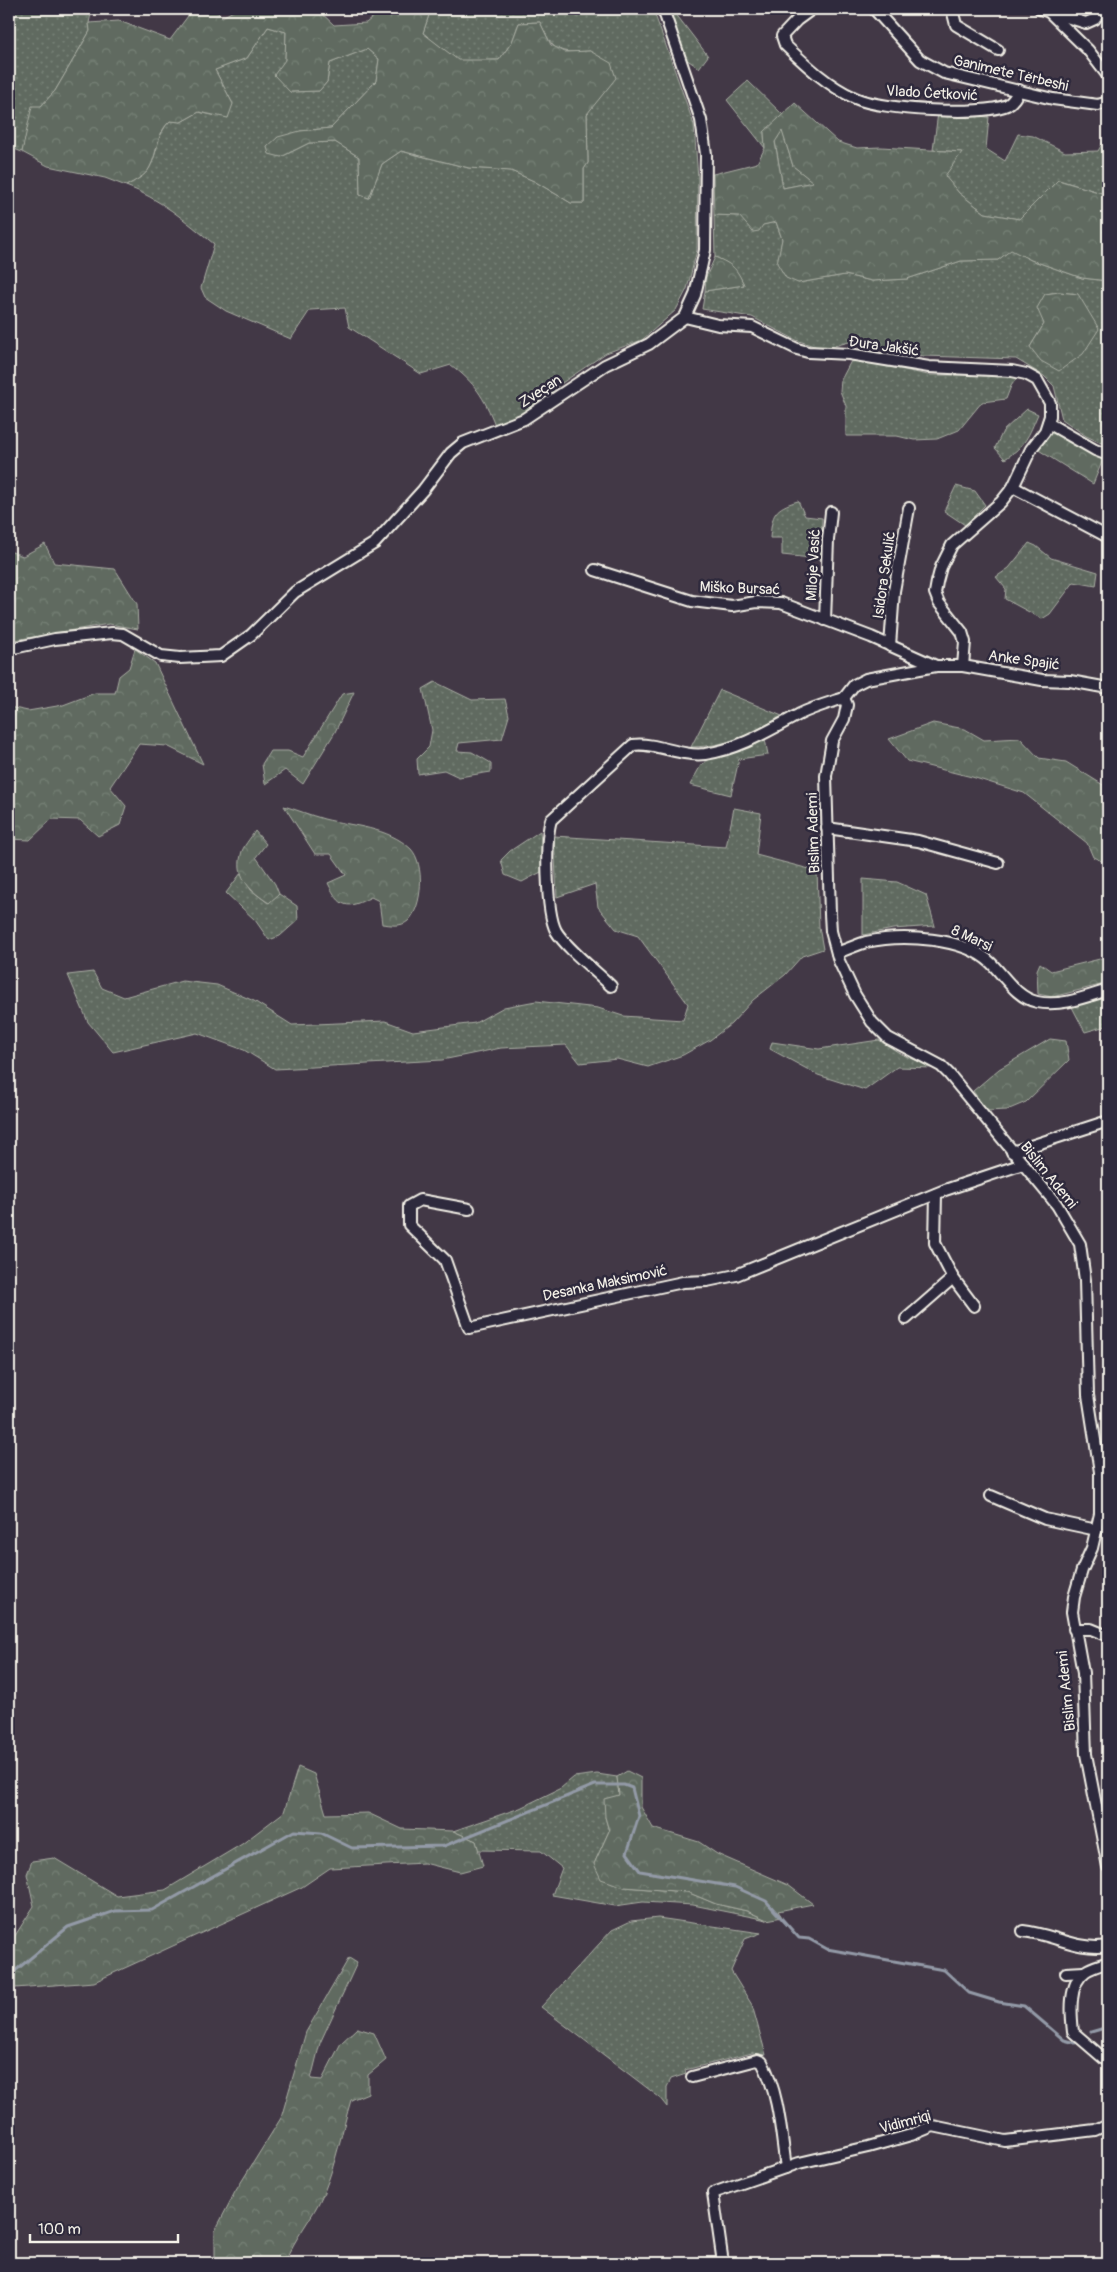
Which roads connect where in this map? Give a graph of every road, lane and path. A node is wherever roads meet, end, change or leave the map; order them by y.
1 (663, 9) edge
2 (812, 9) edge
3 (874, 9) edge
4 (952, 9) edge
5 (1040, 9) edge
6 (1101, 9) edge
7 (1050, 13) junction
8 (998, 50) dead end
9 (1108, 76) edge
10 (1019, 90) junction
11 (1108, 102) edge
12 (685, 316) junction
13 (1048, 423) junction
14 (1108, 455) edge
15 (1013, 487) junction
16 (909, 508) dead end
17 (831, 512) dead end
18 (1108, 537) edge
19 (594, 570) dead end
20 (825, 620) junction
21 (890, 646) junction
22 (9, 649) edge
23 (936, 666) junction
24 (963, 666) junction
25 (1108, 688) edge
26 (844, 698) junction
27 (828, 828) junction
28 (998, 864) dead end
29 (838, 953) junction
30 (611, 986) dead end
31 (1108, 990) edge
32 (1108, 1121) edge
33 (1012, 1152) junction
34 (1023, 1164) junction
35 (936, 1194) junction
36 (469, 1209) dead end
37 (953, 1278) junction
38 (974, 1306) dead end
39 (906, 1319) dead end
40 (991, 1496) dead end
41 (1097, 1530) junction
42 (1074, 1629) junction
43 (1108, 1636) edge
44 (1108, 1867) edge
45 (1023, 1931) dead end
46 (1108, 1946) edge
47 (1108, 1962) edge
48 (1084, 1972) junction
49 (1066, 1973) dead end
50 (1108, 2062) edge
51 (692, 2077) dead end
52 (1108, 2124) edge
53 (786, 2168) junction
54 (723, 2263) edge

1 - 12 street, Zveçan
2 - 10 street, Vlado Ćetković
3 - 10 street, Ganimete Tërbeshi
4 - 8 street
5 - 7 street
6 - 7 street
7 - 9 street
10 - 11 street, Ganimete Tërbeshi
12 - 13 street, Ðura Jakšić
12 - 22 street, Zveçan
13 - 14 street
13 - 15 street
15 - 18 street
15 - 24 street
16 - 21 street, Isidora Sekulić
17 - 20 street, Miloje Vasić
19 - 20 street, Miško Bursać
20 - 21 street, Miško Bursać
21 - 23 street, Miško Bursać
23 - 24 street, Anke Spajić
23 - 26 street
24 - 25 street, Anke Spajić
26 - 27 street, Bislim Ademi
26 - 30 street
27 - 28 street
27 - 29 street, Bislim Ademi
29 - 31 street, 8 Marsi
29 - 33 street, Bislim Ademi
32 - 33 street
33 - 34 street, Bislim Ademi
34 - 35 street, Desanka Maksimović
34 - 41 street, Bislim Ademi
35 - 36 street, Desanka Maksimović
35 - 37 street
37 - 38 street
37 - 39 street
40 - 41 street
41 - 42 street, Bislim Ademi
42 - 43 street
42 - 44 street, Bislim Ademi
45 - 46 street
47 - 48 street
48 - 49 street
48 - 50 street
51 - 53 street
52 - 53 street, Vidimriqi
53 - 54 street, Vidimriqi

